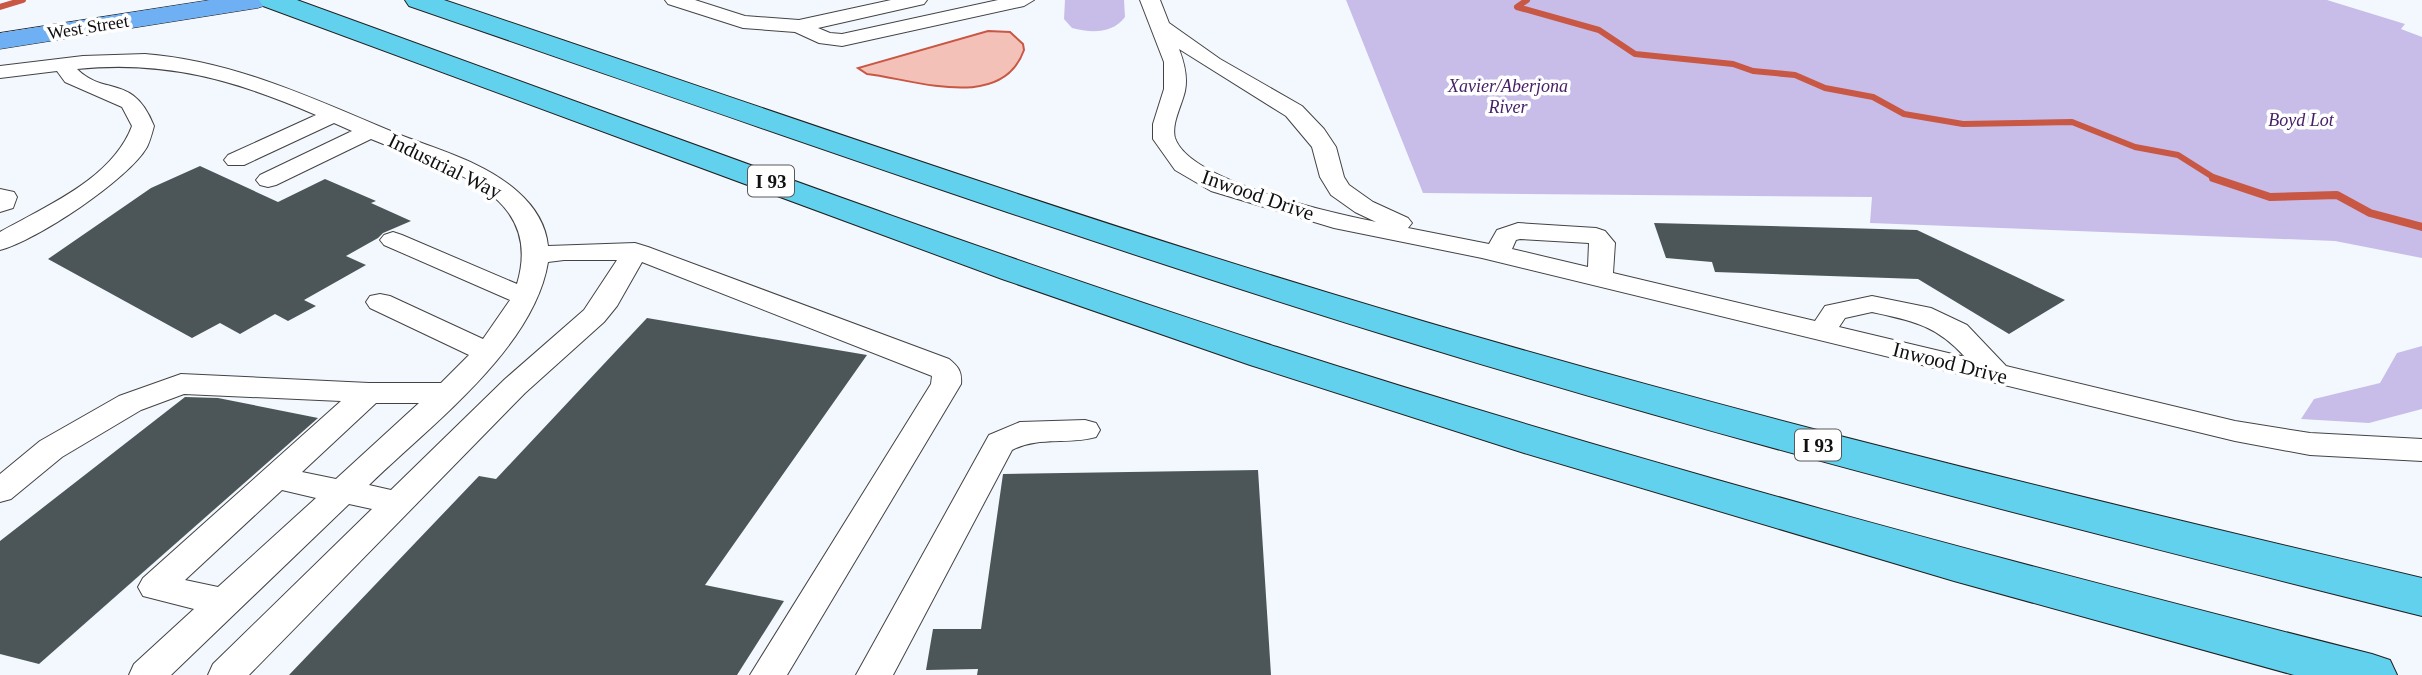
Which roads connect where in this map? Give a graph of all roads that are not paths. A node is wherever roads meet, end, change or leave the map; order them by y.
1 (258, 0) edge
2 (272, 0) edge
3 (418, 0) edge
4 (675, 0) edge
5 (917, 0) edge
6 (1024, 0) edge
7 (1150, 0) edge
8 (799, 26) junction
9 (1161, 27) junction
10 (0, 41) edge
11 (66, 64) junction
12 (0, 72) edge
13 (333, 115) junction
14 (371, 130) junction
15 (236, 160) dead end
16 (268, 180) dead end
17 (0, 196) edge
18 (0, 205) edge
19 (393, 240) dead end
20 (0, 242) edge
21 (635, 251) junction
22 (1490, 252) junction
23 (536, 256) junction
24 (1600, 278) junction
25 (525, 297) junction
26 (380, 302) dead end
27 (1822, 332) junction
28 (487, 352) junction
29 (1997, 374) junction
30 (369, 393) junction
31 (446, 393) junction
32 (1085, 430) dead end
33 (2422, 450) edge
34 (276, 478) junction
35 (0, 491) edge
36 (341, 492) junction
37 (398, 503) junction
38 (2422, 597) edge
39 (225, 602) junction
40 (146, 675) edge
41 (226, 675) edge
42 (768, 675) edge
43 (874, 675) edge
44 (2372, 675) edge

1 - 10 main road, West Street
2 - 44 highway, I 93
3 - 38 highway, I 93
4 - 8 street
5 - 8 street
6 - 8 street
7 - 9 street, Inwood Drive
9 - 22 street, Inwood Drive
9 - 22 street, Inwood Drive
11 - 12 street, Industrial Way
11 - 13 street, Industrial Way
11 - 20 street
13 - 14 street, Industrial Way
13 - 15 street
14 - 16 street
14 - 23 street, Industrial Way
17 - 18 street
19 - 25 street
21 - 23 street
21 - 37 street
21 - 42 street
22 - 24 street, Inwood Drive
22 - 24 street
23 - 25 street, Industrial Way
24 - 27 street, Inwood Drive
25 - 28 street, Industrial Way
26 - 28 street
27 - 29 street, Inwood Drive
27 - 29 street
28 - 31 street, Industrial Way
29 - 33 street, Inwood Drive
30 - 31 street
30 - 34 street
30 - 35 street
31 - 36 street, Industrial Way
32 - 43 street
34 - 36 street
34 - 39 street
36 - 37 street
36 - 39 street, Industrial Way
37 - 41 street
39 - 40 street, Industrial Way

